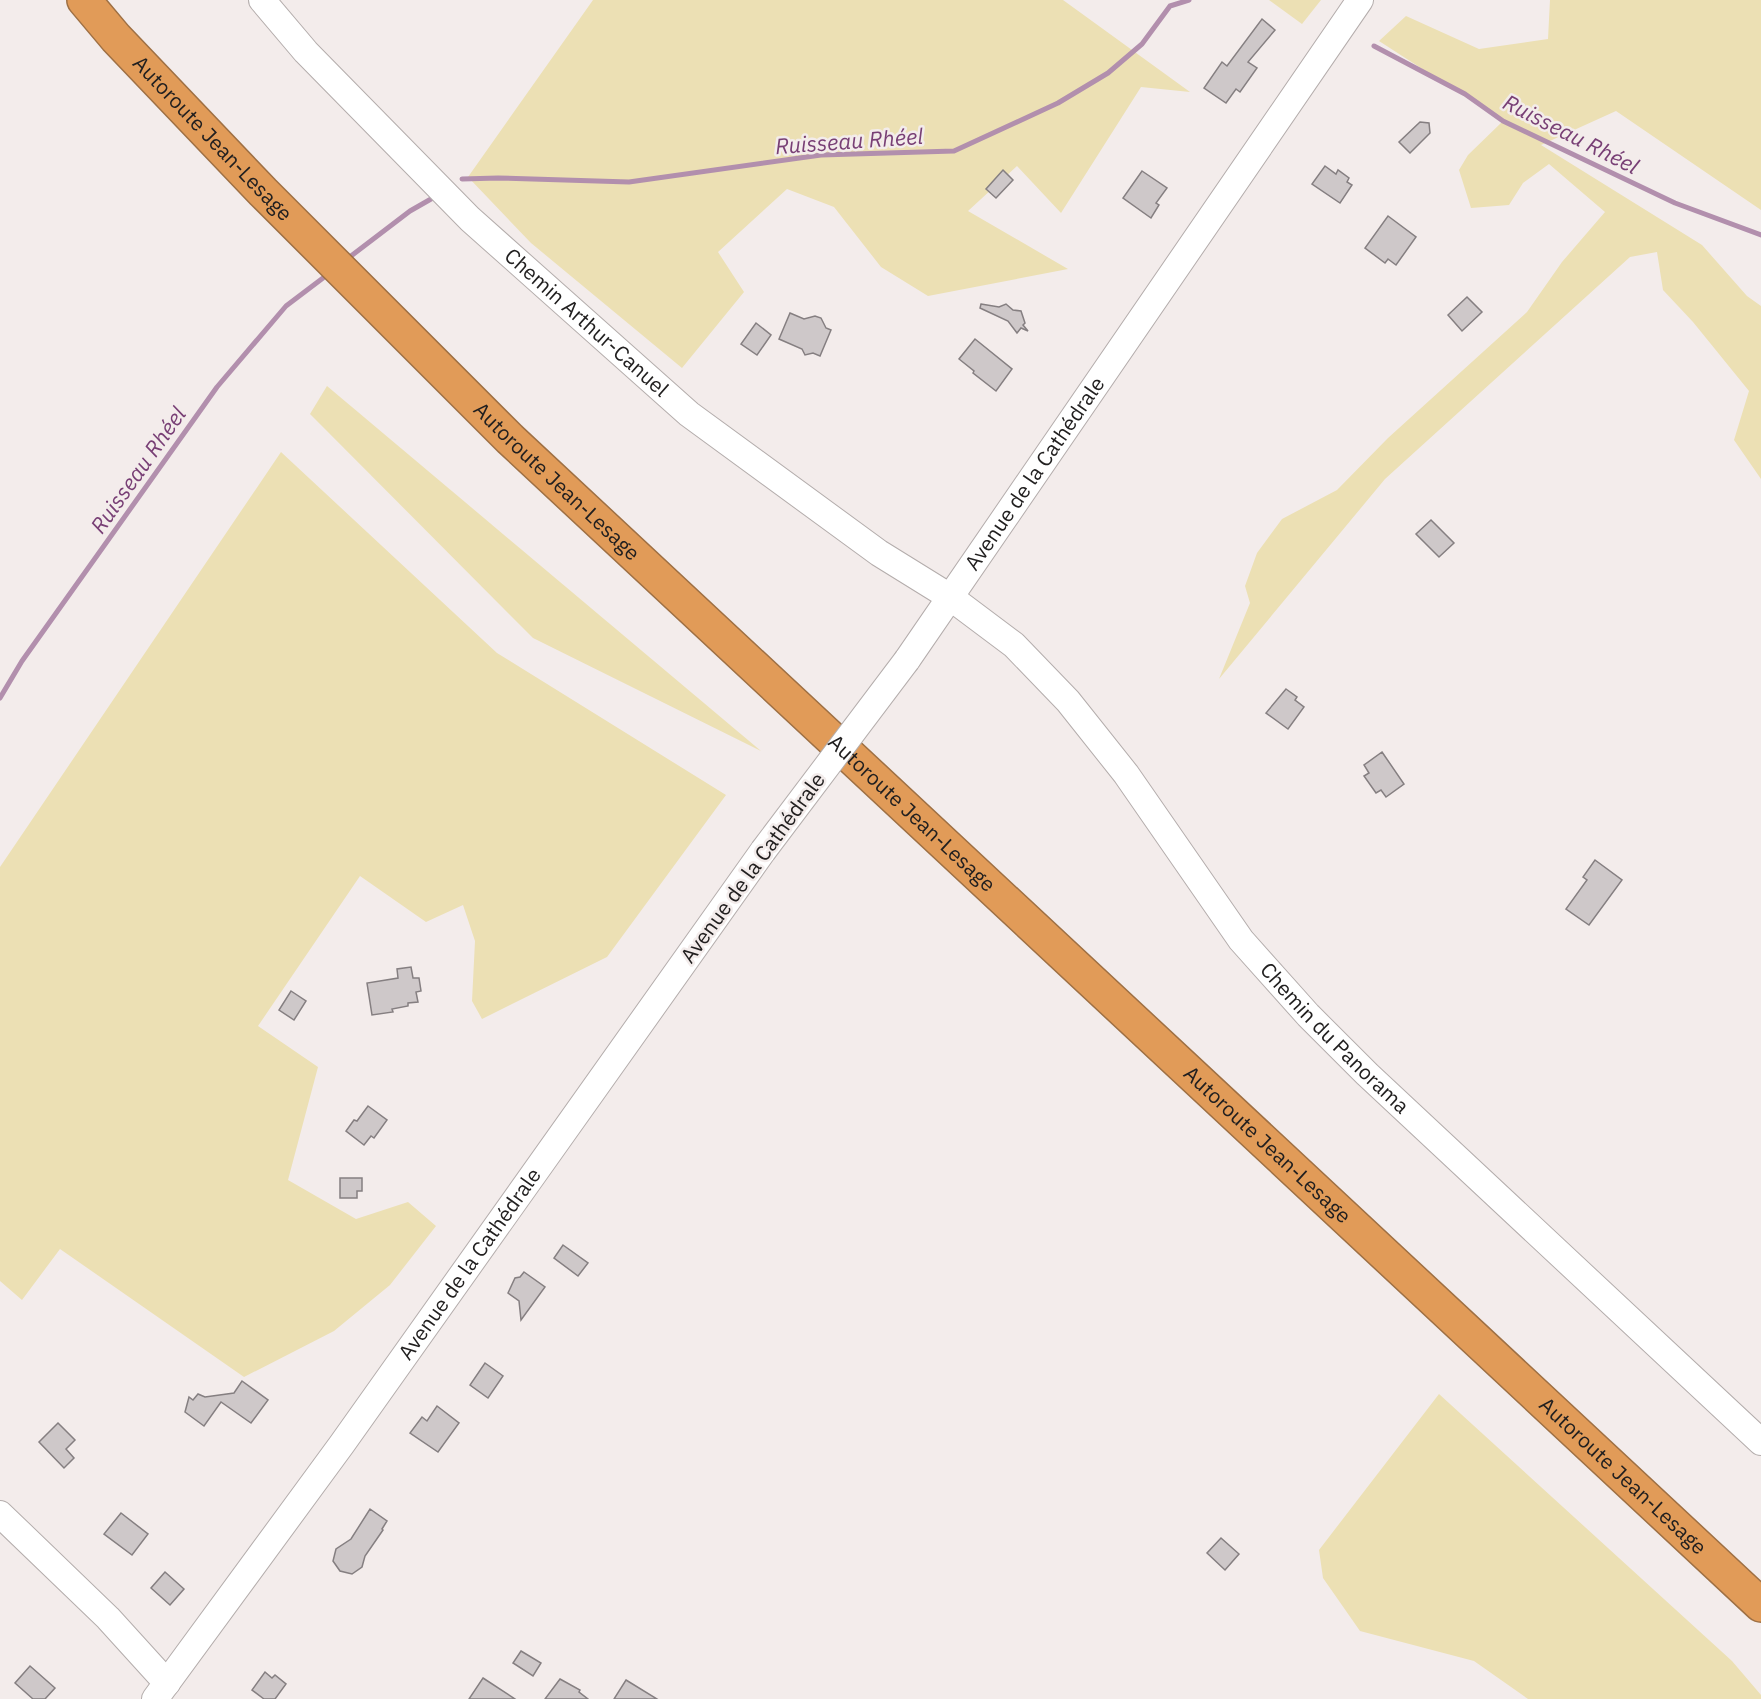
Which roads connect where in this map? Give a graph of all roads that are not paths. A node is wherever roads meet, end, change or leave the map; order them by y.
1 (84, 0) edge
2 (262, 0) edge
3 (1360, 0) edge
4 (950, 597) junction
5 (1761, 1443) edge
6 (0, 1514) edge
7 (1761, 1605) edge
8 (161, 1691) edge

1 - 7 highway, Autoroute Jean-Lesage
2 - 4 street, Chemin Arthur-Canuel
3 - 4 street, Avenue de la Cathédrale
4 - 5 street, Chemin du Panorama
4 - 8 street, Avenue de la Cathédrale, bridge
6 - 8 street

